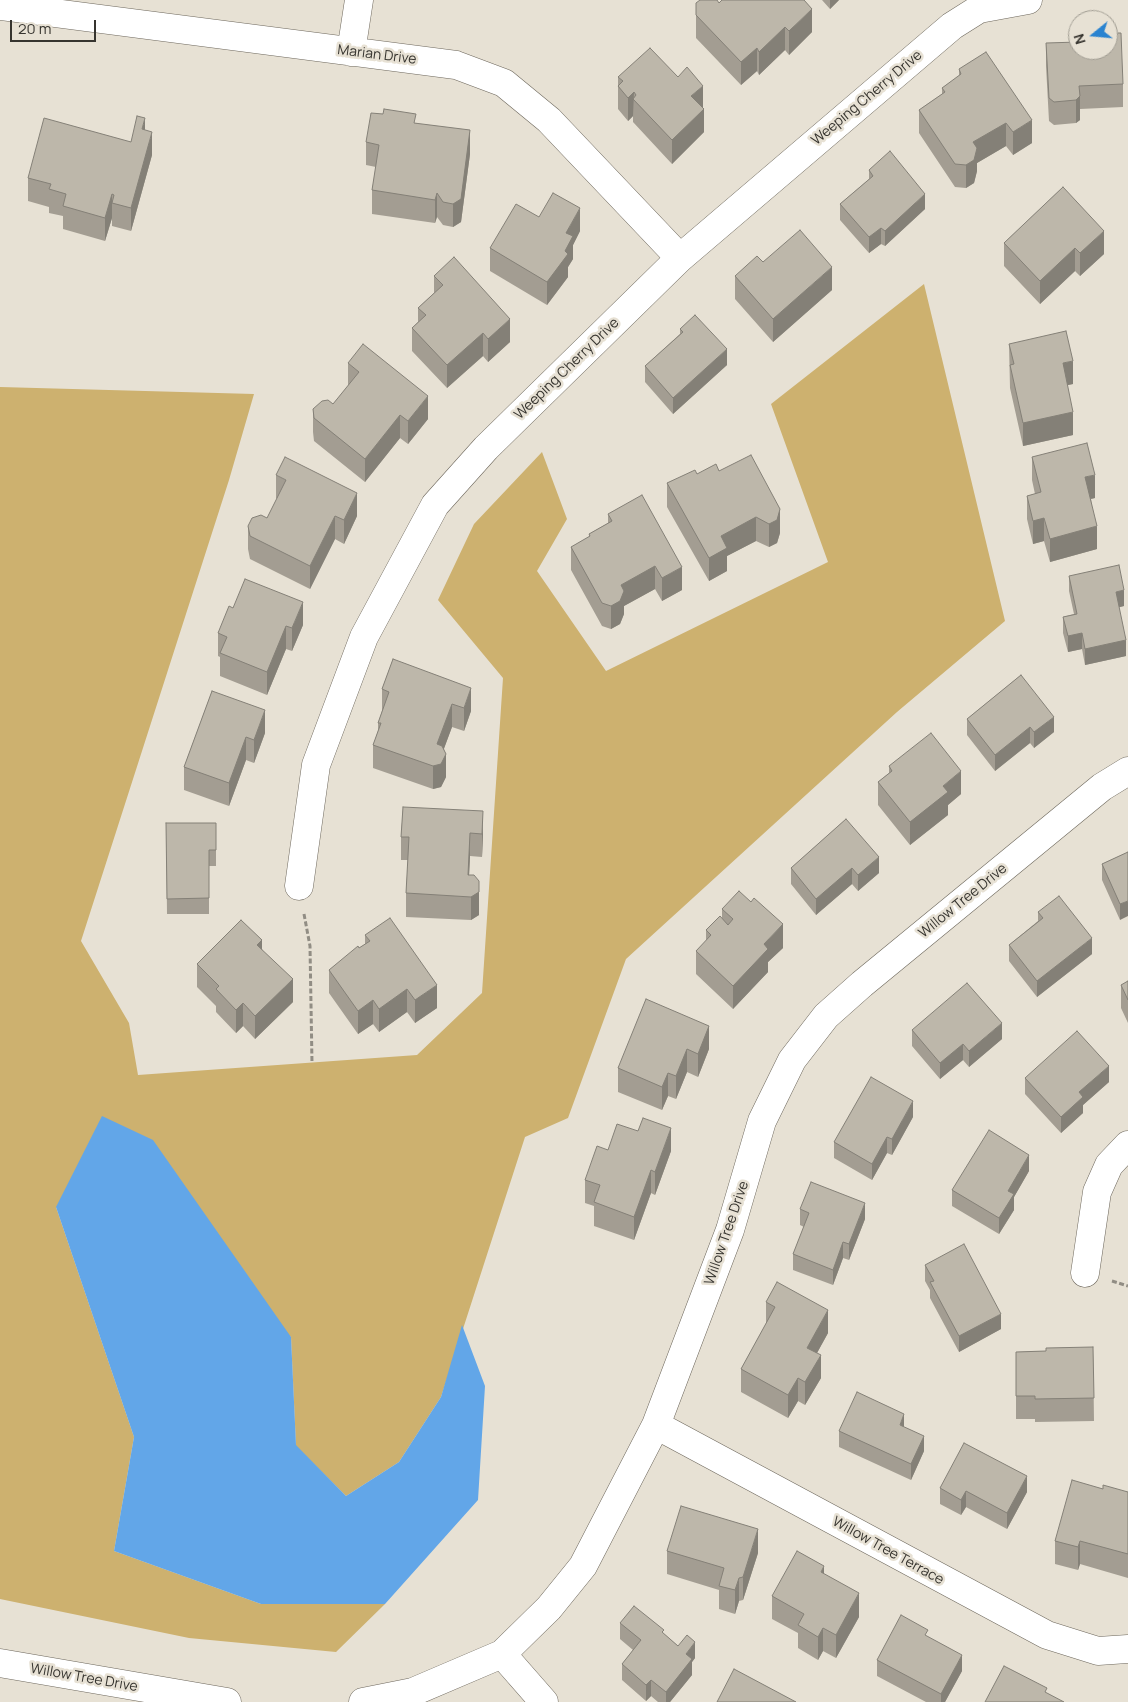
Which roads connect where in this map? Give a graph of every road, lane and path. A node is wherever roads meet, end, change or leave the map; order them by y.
1 (359, 0) edge
2 (1028, 0) edge
3 (0, 6) edge
4 (351, 52) junction
5 (680, 258) junction
6 (1128, 770) edge
7 (299, 886) joint
8 (312, 1062) dead end
9 (1128, 1145) edge
10 (1085, 1273) dead end
11 (656, 1425) junction
12 (1128, 1650) edge
13 (502, 1654) junction
14 (0, 1663) edge
15 (227, 1702) edge
16 (363, 1702) edge
17 (544, 1702) edge

1 - 4 street
2 - 5 street, Weeping Cherry Drive
3 - 4 street, Marian Drive
4 - 5 street, Marian Drive
5 - 7 street, Weeping Cherry Drive
6 - 11 street, Willow Tree Drive
7 - 8 path
9 - 10 street
11 - 12 street, Willow Tree Terrace
11 - 13 street, Willow Tree Drive
13 - 16 street, Willow Tree Drive
13 - 17 street
14 - 15 street, Willow Tree Drive

